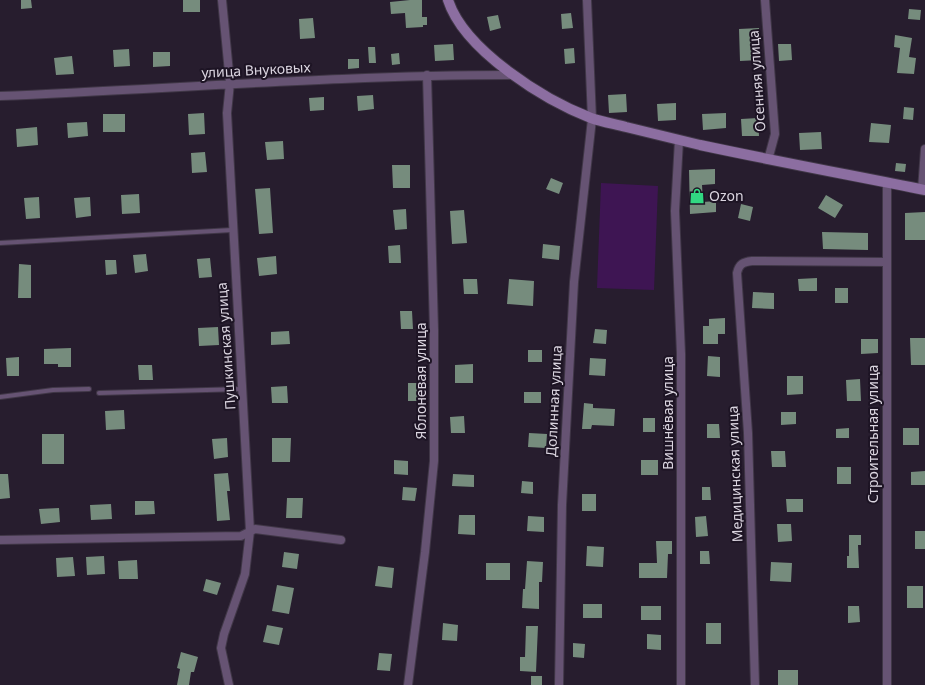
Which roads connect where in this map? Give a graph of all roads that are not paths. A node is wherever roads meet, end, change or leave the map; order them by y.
1 (222, 0) edge
2 (448, 0) edge
3 (587, 0) edge
4 (765, 0) edge
5 (513, 74) junction
6 (427, 75) junction
7 (230, 83) junction
8 (0, 96) edge
9 (592, 118) junction
10 (679, 140) junction
11 (925, 149) edge
12 (768, 160) junction
13 (887, 183) junction
14 (923, 190) edge
15 (232, 230) junction
16 (0, 243) edge
17 (886, 262) junction
18 (89, 389) dead end
19 (242, 389) junction
20 (99, 393) dead end
21 (0, 397) edge
22 (250, 531) junction
23 (0, 540) edge
24 (341, 540) dead end
25 (229, 685) edge
26 (408, 685) edge
27 (559, 685) edge
28 (681, 685) edge
29 (755, 685) edge
30 (887, 685) edge

1 - 7 street, Пушкинская улица
2 - 5 street
3 - 9 street, Долинная улица
4 - 12 street, Осенняя улица
5 - 6 street, улица Внуковых
5 - 9 street
6 - 7 street, улица Внуковых
6 - 26 street, Яблоневая улица
7 - 8 street, улица Внуковых
7 - 15 street, Пушкинская улица
9 - 10 street
9 - 27 street, Долинная улица
10 - 12 street
10 - 28 street, Вишнёвая улица
11 - 14 street
12 - 13 street
13 - 14 street
13 - 17 street, Строительная улица
15 - 16 lane
15 - 19 street, Пушкинская улица
17 - 29 street, Медицинская улица
17 - 30 street, Строительная улица
18 - 21 lane
19 - 20 lane
19 - 22 street, Пушкинская улица
22 - 23 street
22 - 24 street
22 - 25 street, Пушкинская улица

